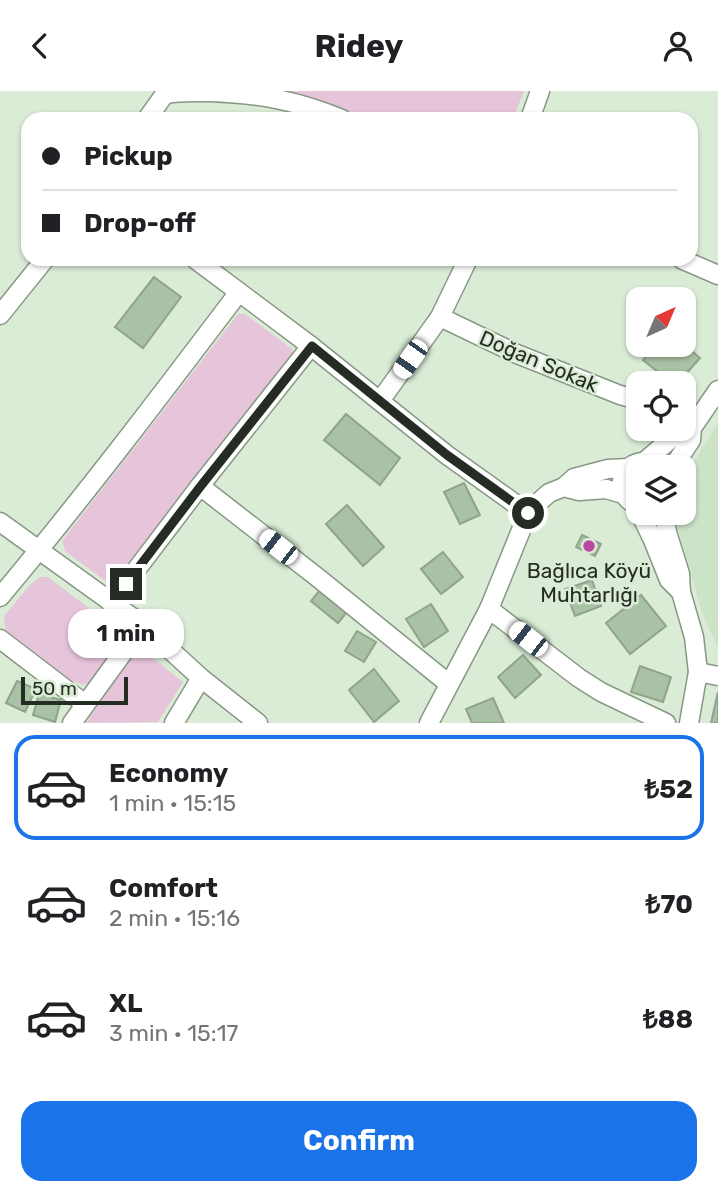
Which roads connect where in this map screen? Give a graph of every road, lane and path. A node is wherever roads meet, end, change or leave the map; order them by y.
1 (541, 91) edge
2 (167, 92) edge
3 (152, 112) edge
4 (323, 112) edge
5 (533, 112) edge
6 (39, 266) edge
7 (204, 266) edge
8 (465, 266) edge
9 (697, 266) edge
10 (718, 275) edge
11 (239, 292) junction
12 (0, 315) edge
13 (440, 317) junction
14 (312, 346) junction
15 (718, 390) edge
16 (626, 397) edge
17 (380, 401) junction
18 (696, 415) edge
19 (669, 441) edge
20 (654, 455) edge
21 (626, 467) edge
22 (626, 475) edge
23 (200, 487) junction
24 (564, 487) junction
25 (626, 490) edge
26 (626, 500) edge
27 (528, 513) junction
28 (0, 522) edge
29 (646, 525) edge
30 (666, 525) edge
31 (40, 550) junction
32 (681, 592) junction
33 (0, 597) edge
34 (111, 603) junction
35 (489, 609) junction
36 (143, 625) junction
37 (0, 639) edge
38 (698, 672) junction
39 (718, 676) edge
40 (201, 678) junction
41 (449, 684) junction
42 (85, 703) junction
43 (72, 723) edge
44 (174, 723) edge
45 (258, 723) edge
46 (429, 723) edge
47 (666, 723) edge
48 (689, 723) edge

1 - 5 street
2 - 3 street
2 - 4 street
6 - 12 street
7 - 11 street
8 - 13 street
9 - 10 street
11 - 14 street
11 - 31 street
13 - 16 street, Doğan Sokak
13 - 17 street
14 - 17 street
14 - 23 street
15 - 18 street
17 - 27 street
19 - 20 street
21 - 24 street
22 - 25 street
23 - 34 street
23 - 41 street
24 - 26 street
24 - 27 street
27 - 35 street
28 - 31 street
29 - 32 street
30 - 32 street
31 - 33 street
31 - 34 street
32 - 38 street
34 - 36 street
35 - 41 street
35 - 47 street
36 - 40 street
36 - 42 street
37 - 42 street
38 - 39 street
38 - 48 street
40 - 44 street
40 - 45 street
41 - 46 street
42 - 43 street

